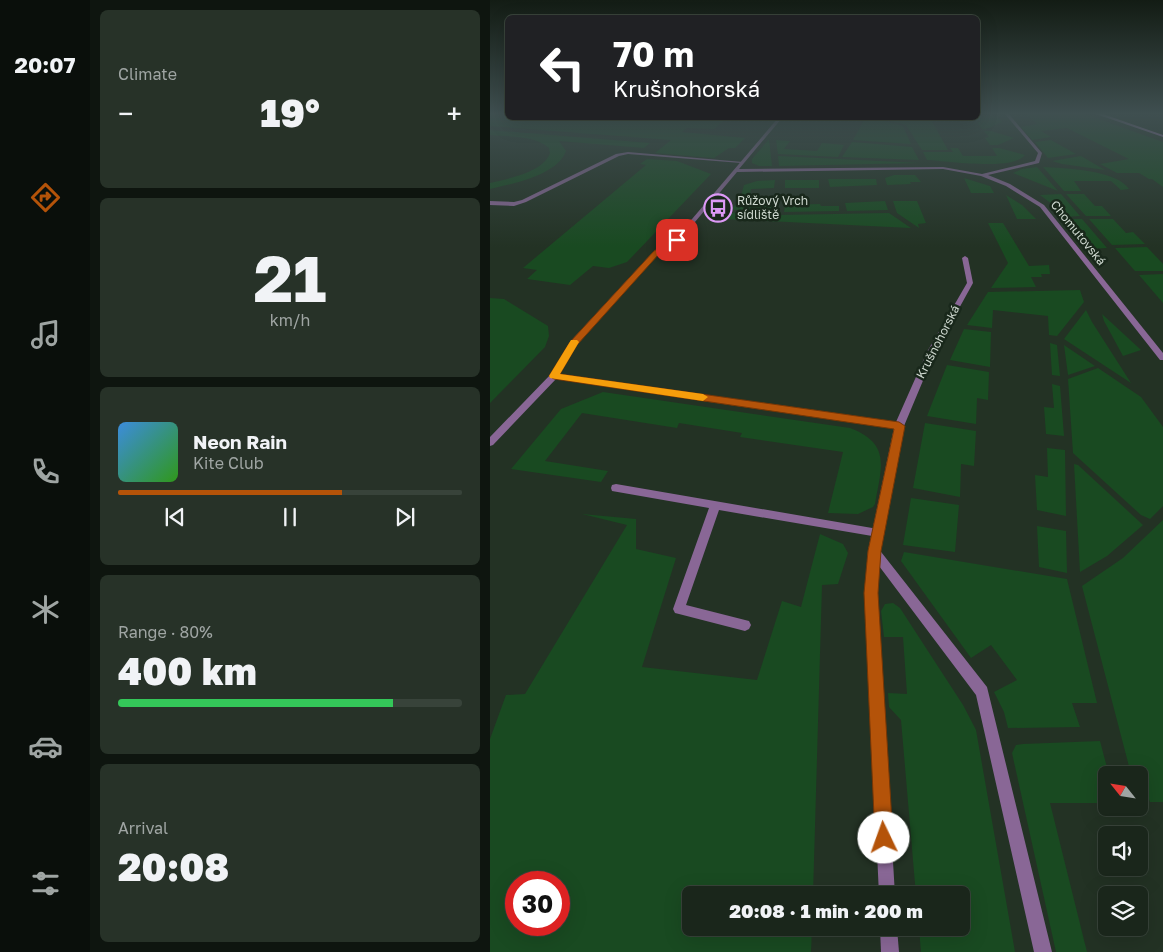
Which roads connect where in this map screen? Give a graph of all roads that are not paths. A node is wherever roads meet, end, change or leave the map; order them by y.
1 (613, 157) edge
2 (684, 157) edge
3 (745, 157) edge
4 (1039, 157) edge
5 (741, 162) junction
6 (734, 171) junction
7 (982, 175) junction
8 (490, 203) edge
9 (965, 258) dead end
10 (1163, 358) edge
11 (554, 376) junction
12 (899, 426) junction
13 (490, 443) edge
14 (616, 488) dead end
15 (715, 505) junction
16 (878, 533) junction
17 (874, 551) junction
18 (745, 626) dead end
19 (887, 886) edge
20 (889, 936) edge
21 (890, 952) edge
22 (1043, 952) edge

1 - 8 street
2 - 5 street
3 - 5 street
4 - 7 street
5 - 6 street
6 - 7 street, Chomutovská
6 - 11 street
7 - 10 street, Chomutovská
9 - 12 street, Krušnohorská
11 - 12 street
11 - 13 street
12 - 16 street, Krušnohorská
14 - 15 street
15 - 16 street
15 - 18 street
16 - 17 street, Krušnohorská
17 - 19 street, Krušnohorská
17 - 22 street
20 - 21 street

